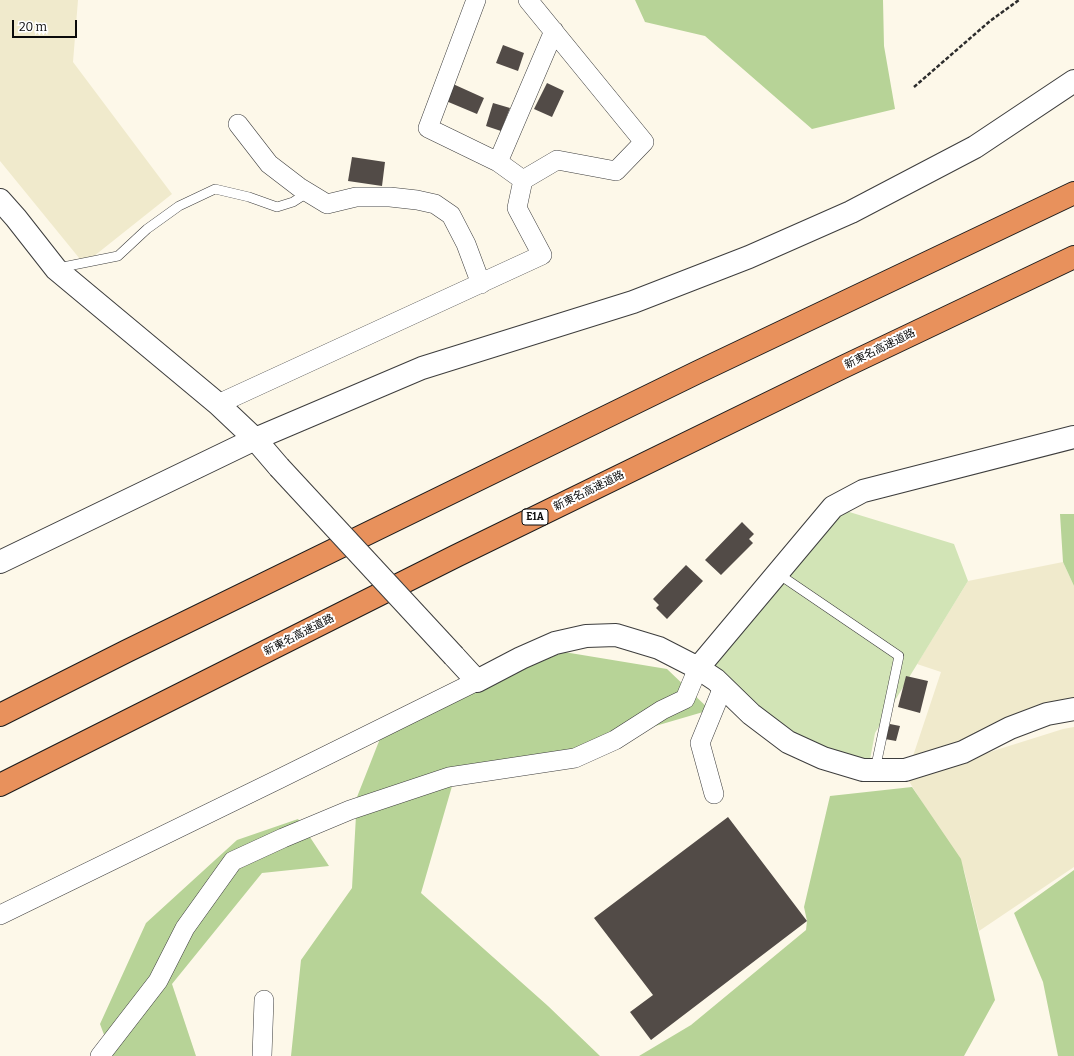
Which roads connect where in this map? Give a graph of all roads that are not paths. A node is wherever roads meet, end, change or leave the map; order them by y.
1 (476, 0) edge
2 (528, 0) edge
3 (554, 31) junction
4 (1074, 81) edge
5 (238, 124) dead end
6 (498, 162) junction
7 (523, 180) junction
8 (308, 193) junction
9 (1074, 193) edge
10 (0, 200) edge
11 (1074, 257) edge
12 (56, 269) junction
13 (481, 284) junction
14 (218, 404) junction
15 (1074, 437) edge
16 (255, 439) junction
17 (0, 562) edge
18 (777, 573) junction
19 (698, 668) junction
20 (477, 681) junction
21 (723, 687) junction
22 (1074, 709) edge
23 (0, 716) edge
24 (875, 770) junction
25 (0, 785) edge
26 (714, 794) dead end
27 (0, 915) edge
28 (264, 1000) dead end
29 (100, 1056) edge
30 (262, 1056) edge

1 - 6 street
2 - 3 street
3 - 6 street
3 - 7 street
4 - 16 street
5 - 8 street
6 - 7 street
7 - 13 street
8 - 12 lane
8 - 13 street
9 - 23 highway
10 - 12 street
11 - 25 highway, 新東名高速道路 / E1A
12 - 14 street
13 - 14 street
14 - 16 street
15 - 18 street
16 - 17 street
16 - 20 street, bridge
18 - 19 street
18 - 24 lane
19 - 20 street
19 - 21 street
19 - 29 street
20 - 27 street
21 - 24 street
21 - 26 street
22 - 24 street
28 - 30 street

